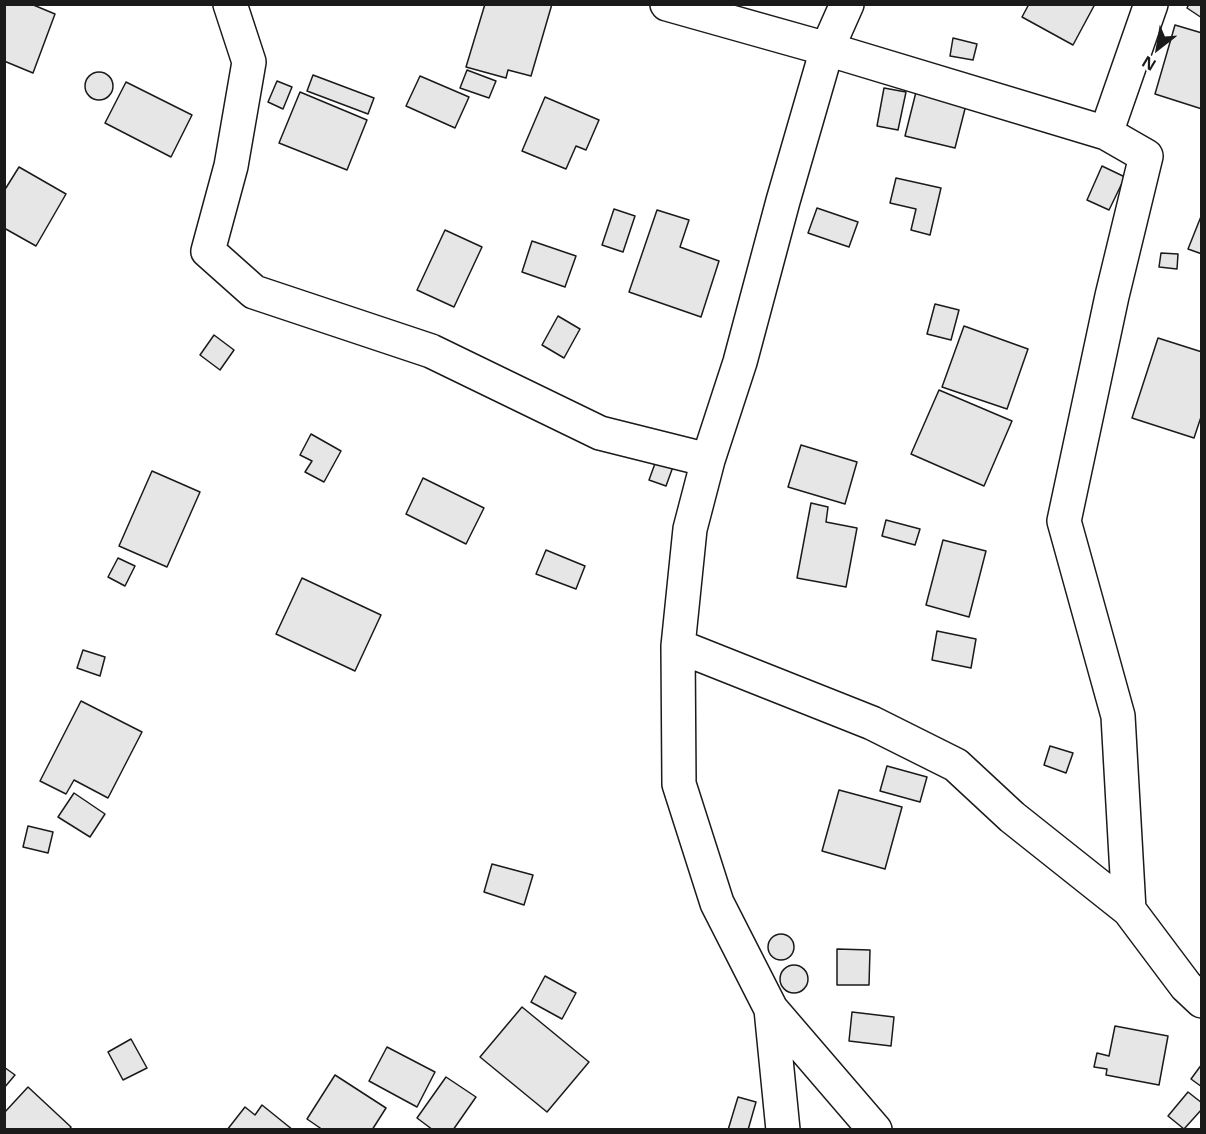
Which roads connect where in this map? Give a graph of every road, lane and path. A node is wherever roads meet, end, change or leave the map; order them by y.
1 (230, 4) edge
2 (847, 4) edge
3 (1151, 4) edge
4 (676, 6) edge
5 (827, 49) junction
6 (1106, 134) junction
7 (708, 460) junction
8 (678, 646) junction
9 (1130, 910) junction
10 (1202, 1001) edge
11 (771, 1009) junction
12 (783, 1130) edge
13 (875, 1130) edge

1 - 7 street
2 - 5 street
3 - 6 street
4 - 5 street
5 - 6 street
5 - 7 street
6 - 9 street
7 - 8 street
8 - 9 street
8 - 11 street
9 - 10 street
11 - 12 street
11 - 13 street

